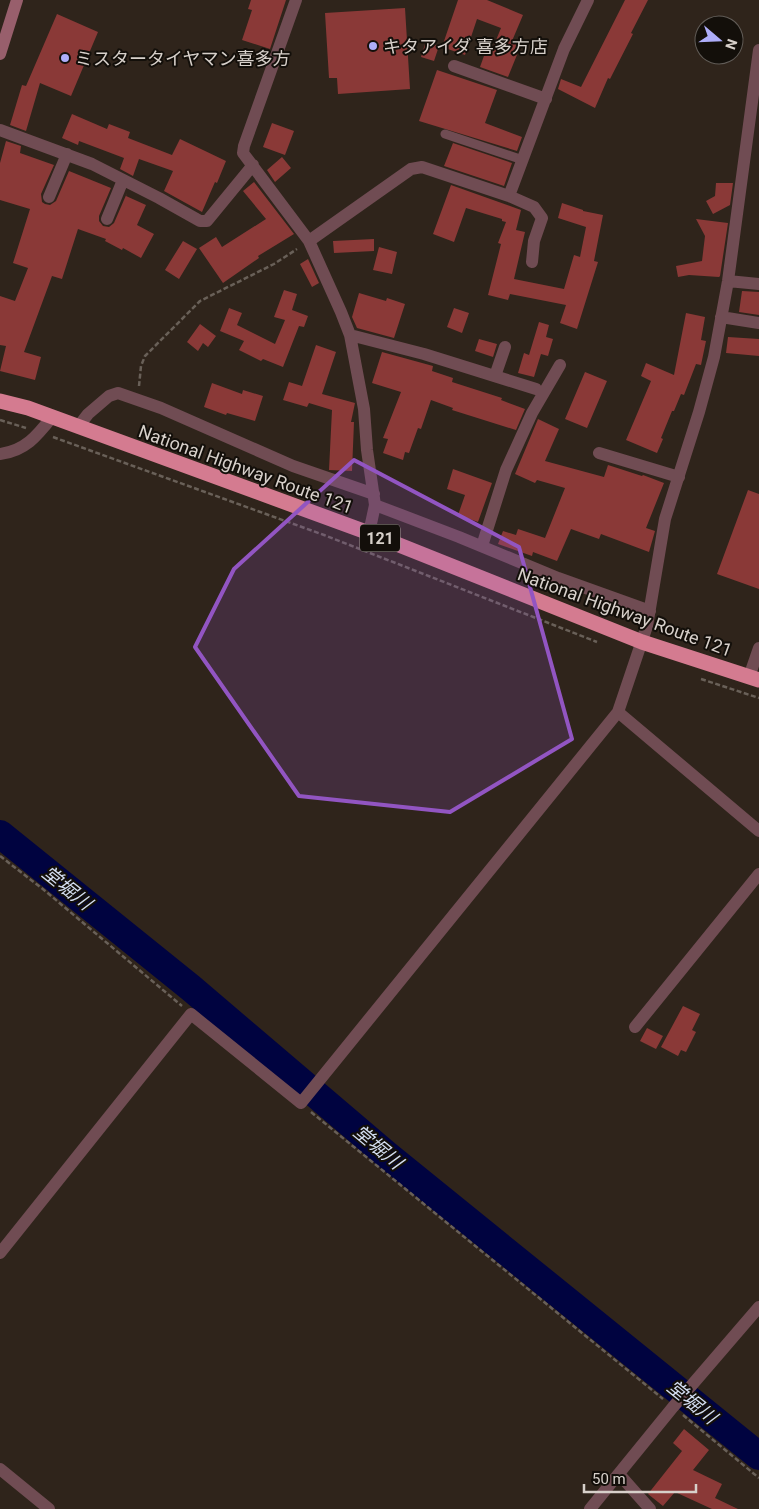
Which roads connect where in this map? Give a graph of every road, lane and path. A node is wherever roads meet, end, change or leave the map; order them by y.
1 (17, 0) edge
2 (296, 0) edge
3 (588, 0) edge
4 (759, 50) edge
5 (0, 54) edge
6 (454, 66) dead end
7 (546, 99) junction
8 (0, 130) edge
9 (445, 134) dead end
10 (67, 154) junction
11 (523, 160) junction
12 (253, 165) junction
13 (123, 180) junction
14 (509, 196) junction
15 (50, 197) dead end
16 (107, 219) dead end
17 (309, 241) junction
18 (532, 262) dead end
19 (728, 280) junction
20 (759, 284) edge
21 (721, 317) junction
22 (759, 322) edge
23 (350, 335) junction
24 (504, 347) dead end
25 (560, 365) dead end
26 (495, 376) junction
27 (536, 389) dead end
28 (0, 400) edge
29 (138, 400) junction
30 (52, 418) junction
31 (0, 420) edge
32 (78, 427) junction
33 (40, 432) junction
34 (599, 453) dead end
35 (0, 454) edge
36 (679, 477) junction
37 (375, 499) junction
38 (369, 534) junction
39 (482, 546) junction
40 (650, 611) junction
41 (642, 642) junction
42 (603, 644) dead end
43 (759, 648) edge
44 (699, 678) dead end
45 (754, 679) edge
46 (759, 698) edge
47 (618, 712) junction
48 (759, 831) edge
49 (0, 856) edge
50 (759, 874) edge
51 (191, 1014) junction
52 (635, 1027) dead end
53 (301, 1103) junction
54 (0, 1253) edge
55 (759, 1306) edge
56 (673, 1407) junction
57 (0, 1469) edge
58 (619, 1474) junction
59 (759, 1478) edge
60 (49, 1509) edge
61 (590, 1509) edge
62 (650, 1509) edge

1 - 5 street
2 - 12 street
3 - 7 street
4 - 19 street
6 - 7 street
7 - 11 street
8 - 10 street
9 - 11 lane
10 - 13 street
10 - 15 street
11 - 14 street
12 - 13 street
12 - 17 street
13 - 16 street
14 - 17 street
14 - 18 street
17 - 23 street
17 - 29 path
19 - 20 street
19 - 21 street
21 - 22 street
21 - 36 street
23 - 26 street
23 - 37 street
24 - 26 street
25 - 39 street
26 - 27 street
28 - 30 highway, National Highway Route 121 / 121
29 - 32 street
29 - 37 street
30 - 32 highway, National Highway Route 121 / 121
30 - 33 street
31 - 33 path
32 - 38 highway, National Highway Route 121 / 121
33 - 35 street
33 - 42 path
34 - 36 street
36 - 40 street
37 - 38 street
37 - 39 street
38 - 41 highway, National Highway Route 121 / 121
39 - 40 street
40 - 41 street
41 - 45 highway, National Highway Route 121 / 121
41 - 47 street
43 - 45 street
44 - 46 path
47 - 48 street
47 - 53 street
49 - 51 path
50 - 52 street
51 - 53 street
51 - 54 street
53 - 56 path
55 - 56 street
56 - 58 street
56 - 59 path
57 - 60 street
58 - 61 street
58 - 62 street

